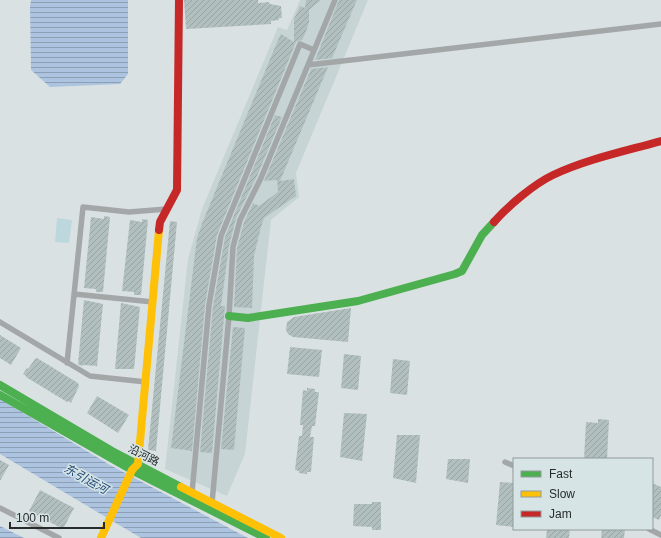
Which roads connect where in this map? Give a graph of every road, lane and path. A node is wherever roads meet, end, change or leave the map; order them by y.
1 (179, 0) edge
2 (335, 0) edge
3 (661, 24) edge
4 (314, 50) junction
5 (308, 65) junction
6 (661, 141) edge
7 (167, 209) junction
8 (74, 294) junction
9 (153, 302) junction
10 (229, 316) junction
11 (0, 322) edge
12 (67, 363) junction
13 (146, 382) junction
14 (0, 385) edge
15 (0, 395) edge
16 (505, 462) dead end
17 (513, 466) edge
18 (134, 469) junction
19 (192, 493) junction
20 (212, 503) junction
21 (0, 508) edge
22 (651, 530) edge
23 (661, 535) edge
24 (58, 538) edge
25 (101, 538) edge
26 (266, 538) edge
27 (281, 538) edge

1 - 7 street
2 - 4 street
3 - 5 street
4 - 5 street
4 - 19 street
5 - 10 street
6 - 10 street
7 - 8 street
7 - 9 street
8 - 9 street
8 - 12 street
9 - 13 street
10 - 20 street
11 - 12 street
12 - 13 street
13 - 18 street
14 - 18 street, 沿河路
15 - 18 street, 沿河路
16 - 17 street
18 - 19 street, 沿河路
18 - 25 street
18 - 26 street, 沿河路
19 - 20 street, 沿河路
20 - 27 street, 沿河路
21 - 24 street
22 - 23 street

